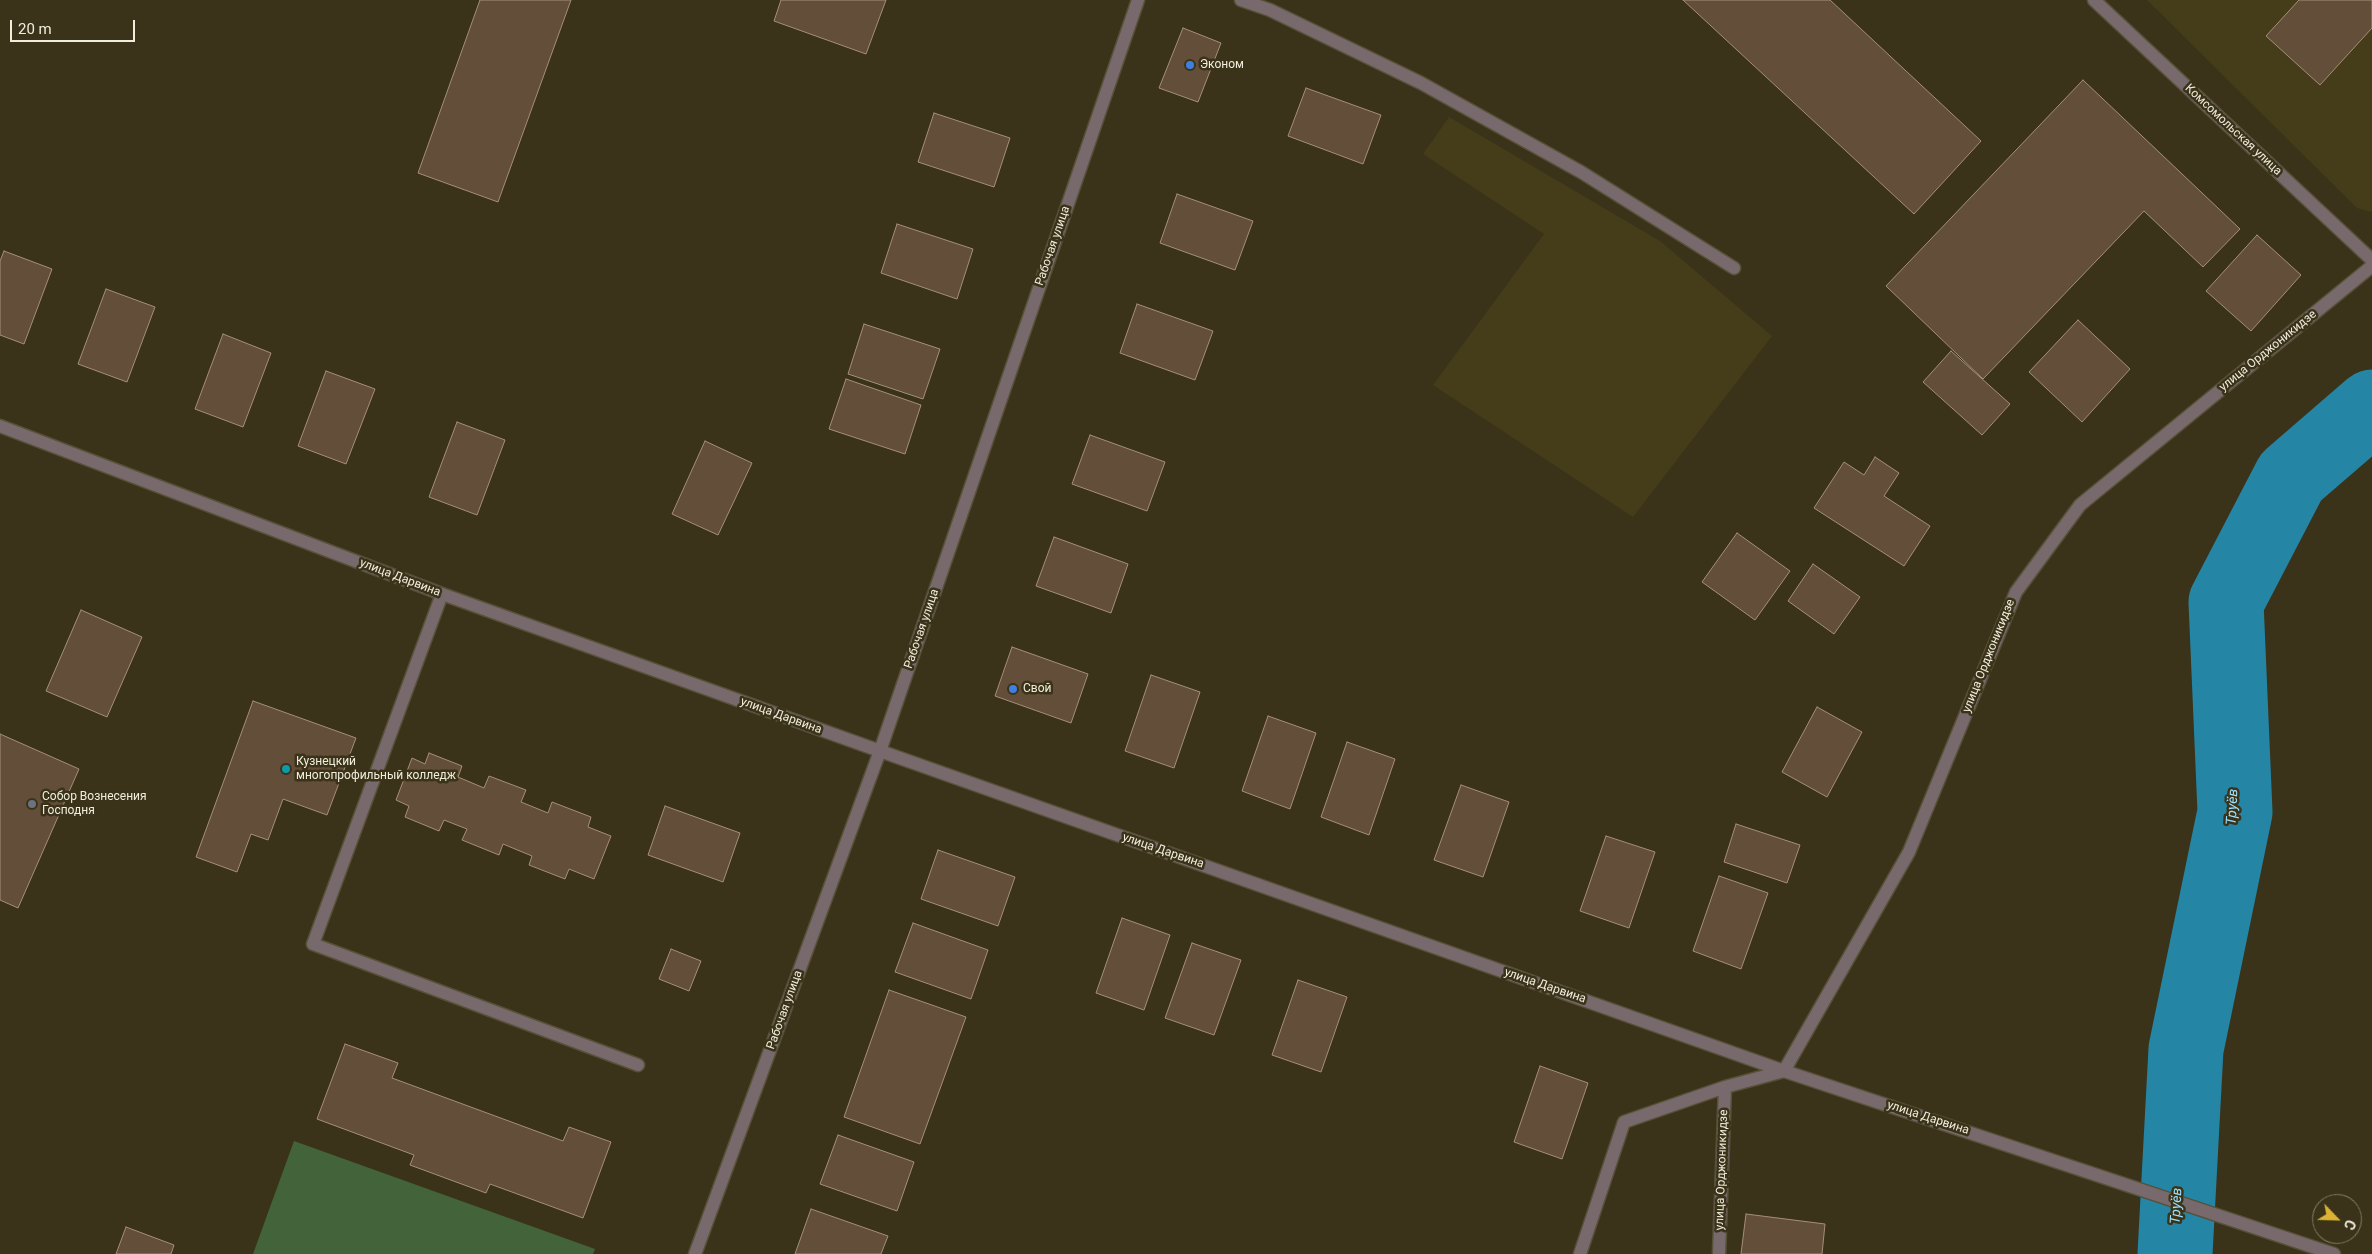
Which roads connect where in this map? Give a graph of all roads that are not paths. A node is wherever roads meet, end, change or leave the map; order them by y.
1 (1138, 0) edge
2 (1241, 0) edge
3 (2094, 0) edge
4 (2372, 260) edge
5 (2372, 266) edge
6 (1734, 268) dead end
7 (0, 426) edge
8 (442, 594) junction
9 (880, 751) junction
10 (638, 1065) dead end
11 (1784, 1071) junction
12 (1725, 1087) junction
13 (695, 1254) edge
14 (1580, 1254) edge
15 (1719, 1254) edge
16 (2334, 1254) edge

1 - 9 street, Рабочая улица
2 - 6 street
3 - 4 street, Комсомольская улица
5 - 11 street, улица Орджоникидзе
7 - 8 street, улица Дарвина
8 - 9 street, улица Дарвина
8 - 10 street
9 - 11 street, улица Дарвина
9 - 13 street, Рабочая улица
11 - 12 street, улица Орджоникидзе
11 - 16 street, улица Дарвина
12 - 14 street, улица Орджоникидзе
12 - 15 street, улица Орджоникидзе

